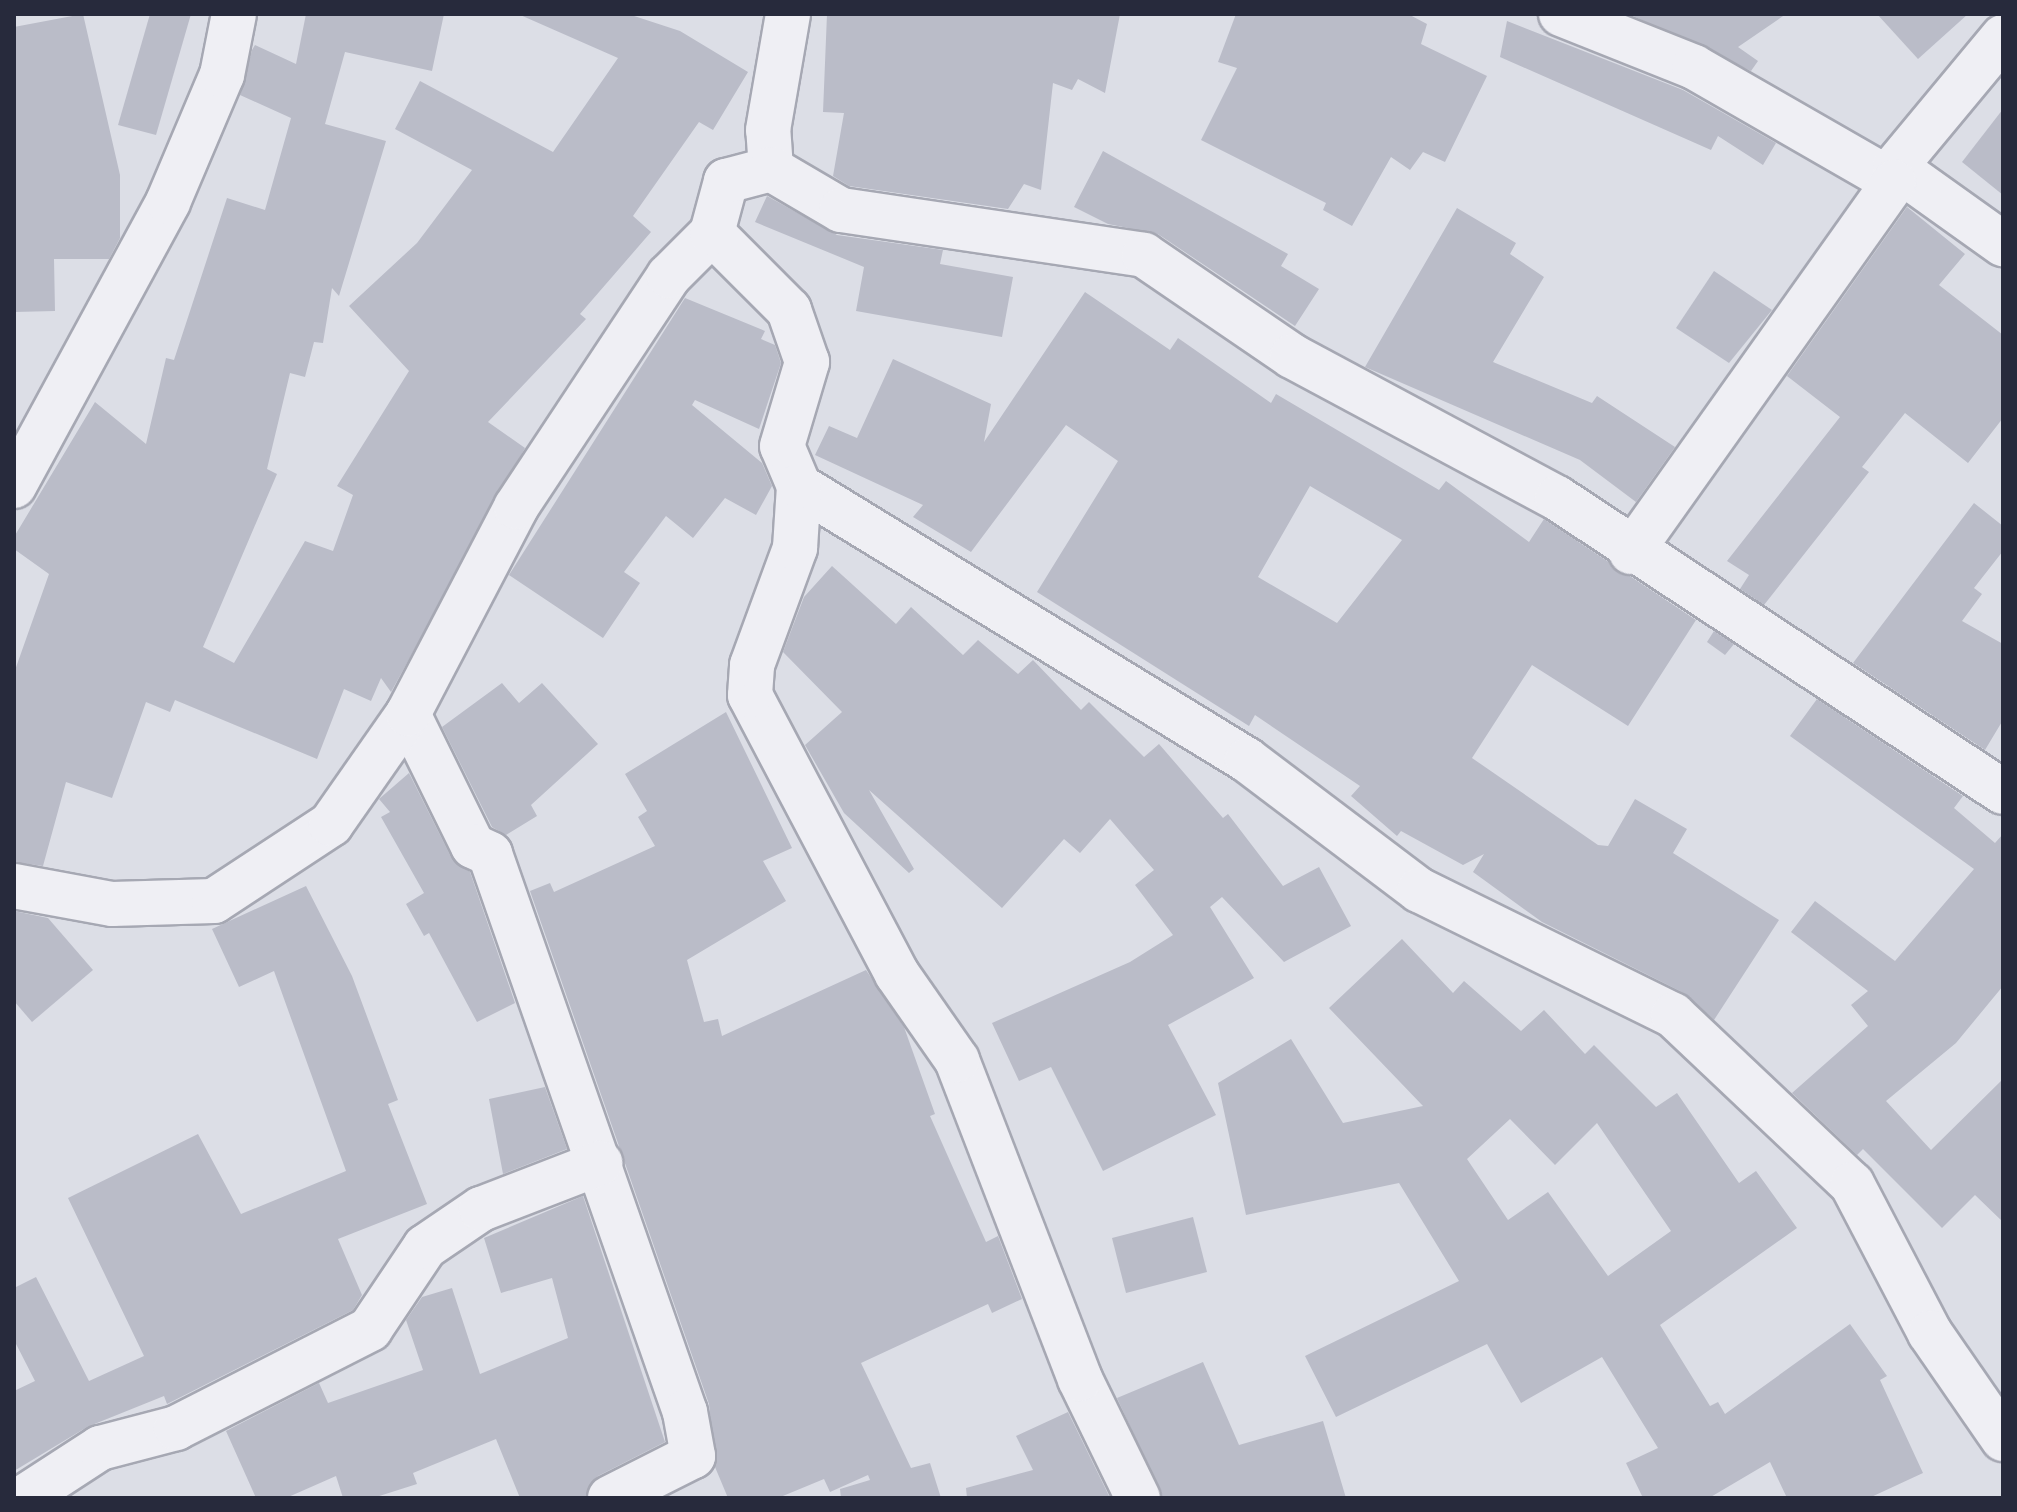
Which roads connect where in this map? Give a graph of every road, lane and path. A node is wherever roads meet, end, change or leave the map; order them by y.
1 (234, 14) edge
2 (788, 14) edge
3 (1561, 14) edge
4 (2003, 37) edge
5 (769, 149) junction
6 (1894, 174) junction
7 (712, 233) junction
8 (2003, 244) edge
9 (14, 486) edge
10 (799, 486) junction
11 (1631, 552) junction
12 (408, 714) junction
13 (2003, 792) edge
14 (14, 886) edge
15 (600, 1163) junction
16 (2003, 1439) edge
17 (23, 1498) edge
18 (610, 1498) edge
19 (1138, 1498) edge

1 - 9 street
2 - 5 street
3 - 6 street
4 - 6 street
5 - 7 street
5 - 11 street
6 - 8 street
6 - 11 street
7 - 10 street
7 - 12 street
10 - 16 street
10 - 19 street
11 - 13 street
12 - 14 street
12 - 15 street
15 - 17 street
15 - 18 street

